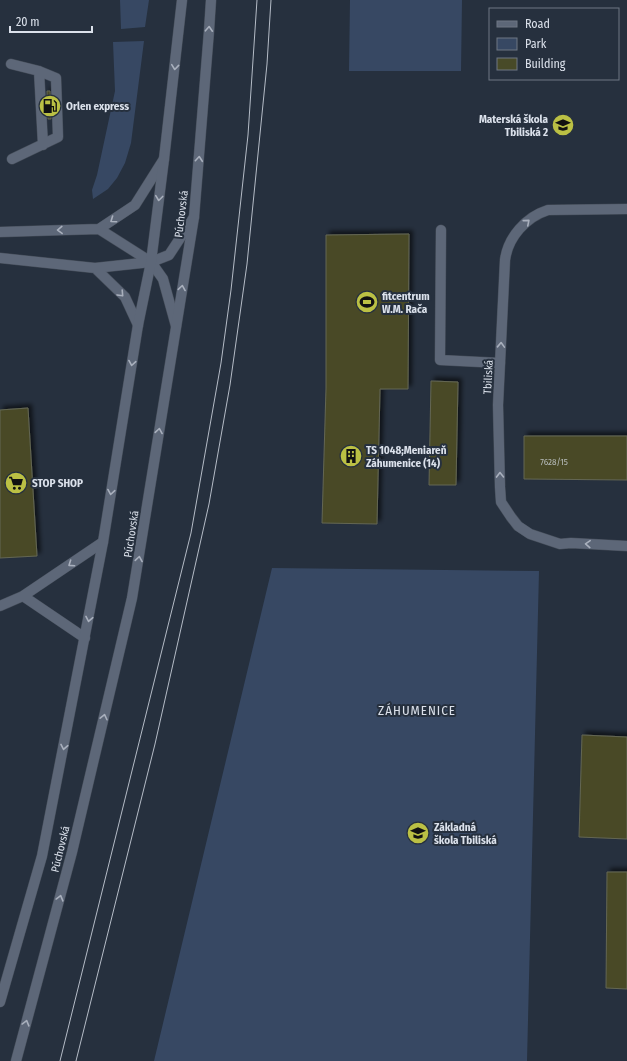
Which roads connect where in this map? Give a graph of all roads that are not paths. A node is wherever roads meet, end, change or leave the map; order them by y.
1 (182, 0) edge
2 (211, 0) edge
3 (11, 64) dead end
4 (39, 72) junction
5 (42, 145) junction
6 (12, 159) dead end
7 (164, 159) junction
8 (627, 209) edge
9 (194, 217) junction
10 (99, 229) junction
11 (441, 230) dead end
12 (0, 232) edge
13 (0, 258) edge
14 (151, 262) junction
15 (95, 268) junction
16 (138, 325) junction
17 (176, 326) junction
18 (500, 363) junction
19 (103, 542) junction
20 (627, 546) edge
21 (23, 596) junction
22 (0, 606) edge
23 (85, 638) junction
24 (0, 1002) edge
25 (16, 1061) edge

1 -> 7 main road, Púchovská
9 -> 2 main road, Púchovská
3 - 4 main road
4 - 5 main road
4 - 5 main road
5 - 6 main road
7 -> 10 main road
7 -> 14 main road, Púchovská
18 -> 8 main road, Tbiliská
9 - 14 main road
17 -> 9 main road, Púchovská
10 -> 12 main road
10 - 14 main road
11 - 18 main road
13 - 15 main road
14 - 15 main road
14 - 16 main road, Púchovská
14 - 17 main road
15 -> 16 main road
16 -> 19 main road, Púchovská
25 -> 17 main road, Púchovská
20 -> 18 main road, Tbiliská
19 -> 21 main road
19 -> 23 main road, Púchovská
21 - 22 main road
21 - 23 main road
23 -> 24 main road, Púchovská

